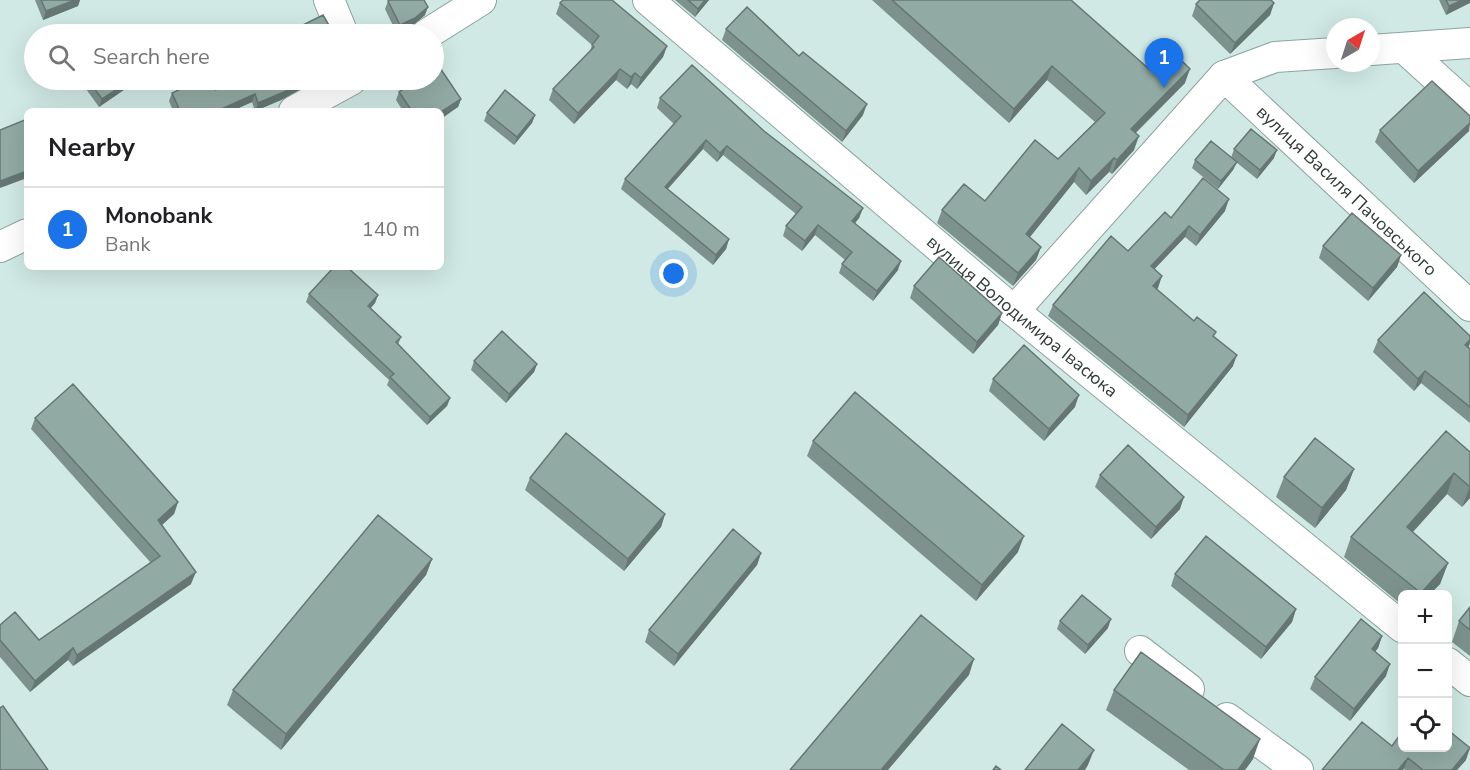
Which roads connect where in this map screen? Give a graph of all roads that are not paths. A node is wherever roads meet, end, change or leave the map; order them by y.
1 (329, 0) edge
2 (481, 0) edge
3 (648, 0) edge
4 (339, 24) edge
5 (442, 24) edge
6 (1470, 43) edge
7 (1404, 48) junction
8 (1380, 49) edge
9 (1326, 54) edge
10 (1224, 76) junction
11 (333, 90) edge
12 (300, 108) edge
13 (1470, 108) edge
14 (24, 235) edge
15 (0, 247) edge
16 (1470, 306) edge
17 (1014, 311) junction
18 (1398, 624) edge
19 (1140, 651) edge
20 (1452, 666) edge
21 (1470, 681) edge
22 (1298, 770) edge

1 - 4 street
2 - 5 street
3 - 17 street, вулиця Володимира Івасюка
6 - 7 street
7 - 8 street
7 - 13 street
9 - 10 street
10 - 16 street, вулиця Василя Пачовського
10 - 17 street
11 - 12 street
14 - 15 street
17 - 18 street, вулиця Володимира Івасюка
19 - 22 street
20 - 21 street

